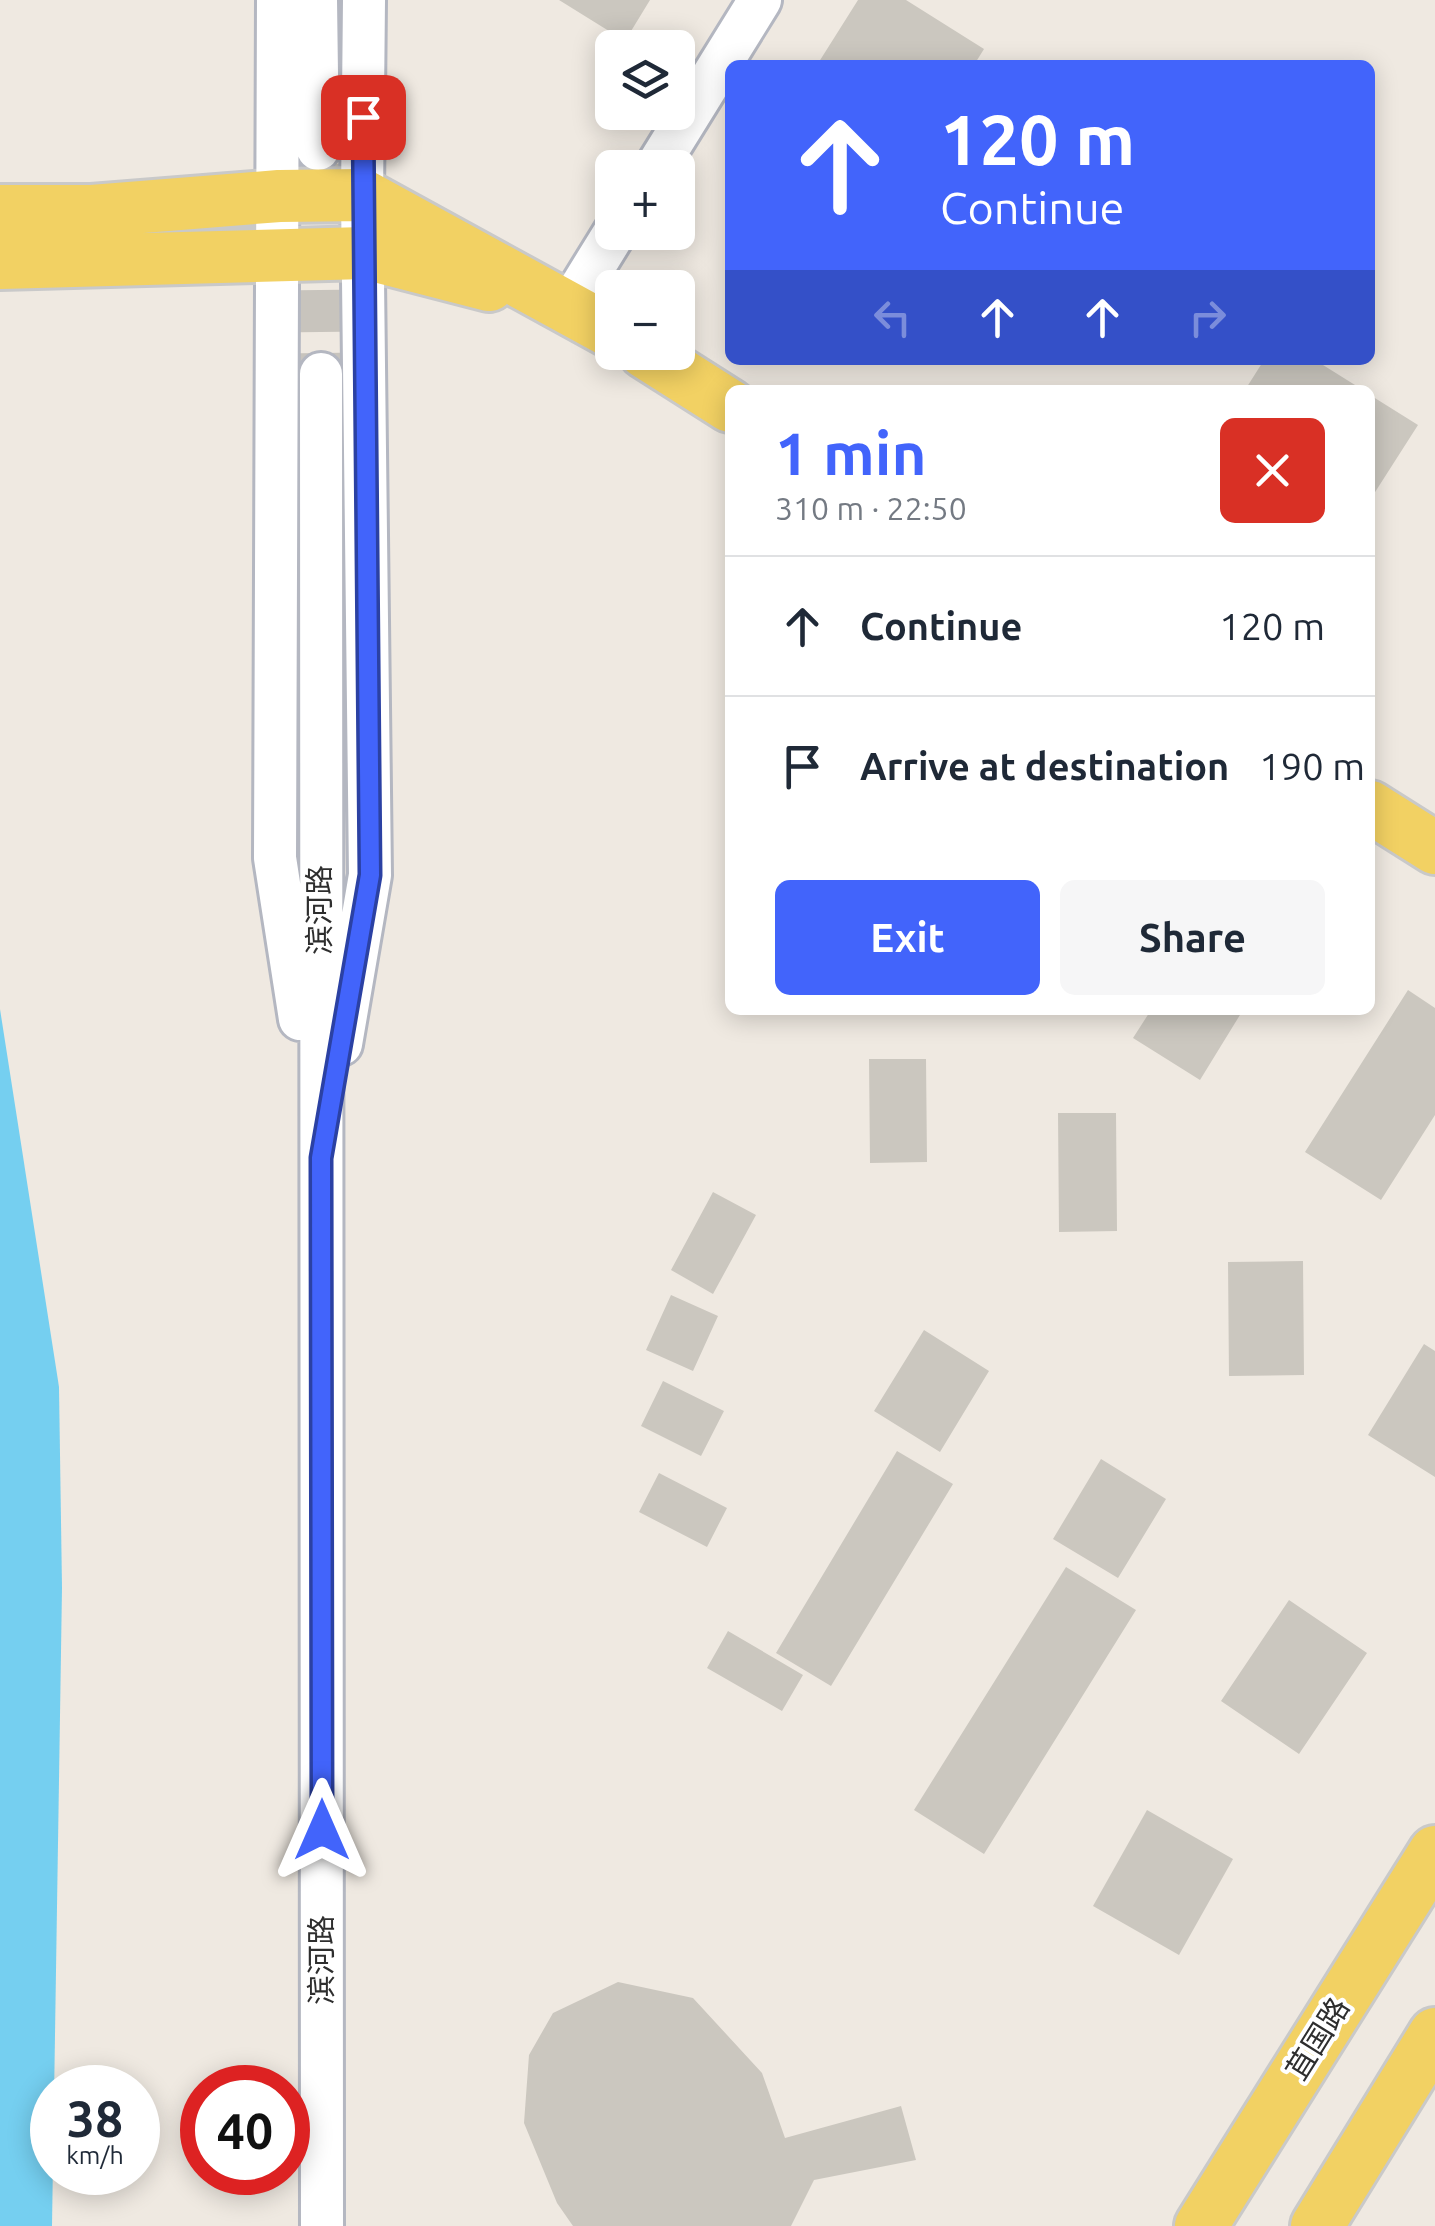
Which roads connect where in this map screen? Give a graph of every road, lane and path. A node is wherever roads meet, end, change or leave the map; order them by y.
1 (278, 0) edge
2 (316, 0) edge
3 (364, 0) edge
4 (760, 0) edge
5 (318, 149) tunnel mouth
6 (667, 150) edge
7 (362, 194) junction
8 (278, 196) junction
9 (0, 211) edge
10 (610, 250) edge
11 (365, 253) junction
12 (276, 256) junction
13 (0, 263) edge
14 (591, 319) edge
15 (673, 370) edge
16 (321, 374) tunnel mouth
17 (725, 403) edge
18 (1375, 810) edge
19 (1435, 848) edge
20 (321, 1158) junction
21 (1435, 1852) edge
22 (1435, 2034) edge
23 (322, 2226) edge
24 (1201, 2226) edge
25 (1317, 2226) edge

1 - 8 street
2 - 5 street
3 - 7 street
4 - 6 street
7 - 8 main road
7 - 11 street
7 - 14 main road
8 - 9 main road
8 - 12 street
10 - 14 street
11 - 12 main road
11 - 14 main road
11 - 20 street
12 - 13 main road
12 - 20 street
15 - 17 main road
16 - 20 street, 滨河路
18 - 19 main road
20 - 23 street, 滨河路
21 - 24 main road, 苴国路
22 - 25 main road

